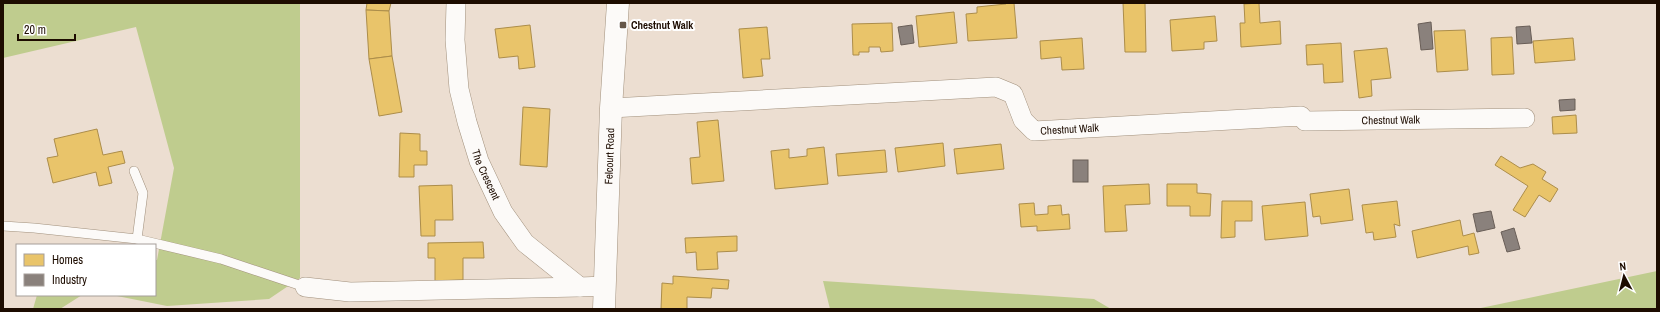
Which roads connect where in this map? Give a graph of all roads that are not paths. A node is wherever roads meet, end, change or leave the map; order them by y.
1 (456, 3) edge
2 (618, 3) edge
3 (611, 108) junction
4 (1525, 118) dead end
5 (134, 171) dead end
6 (3, 226) edge
7 (138, 239) junction
8 (606, 286) junction
9 (305, 287) joint
10 (580, 287) junction
11 (604, 309) edge

1 - 10 street, The Crescent
2 - 3 street, Felcourt Road
3 - 4 street, Chestnut Walk
3 - 8 street, Felcourt Road
5 - 7 lane
6 - 7 lane
7 - 9 lane
8 - 10 street
8 - 11 street, Felcourt Road
9 - 10 street

